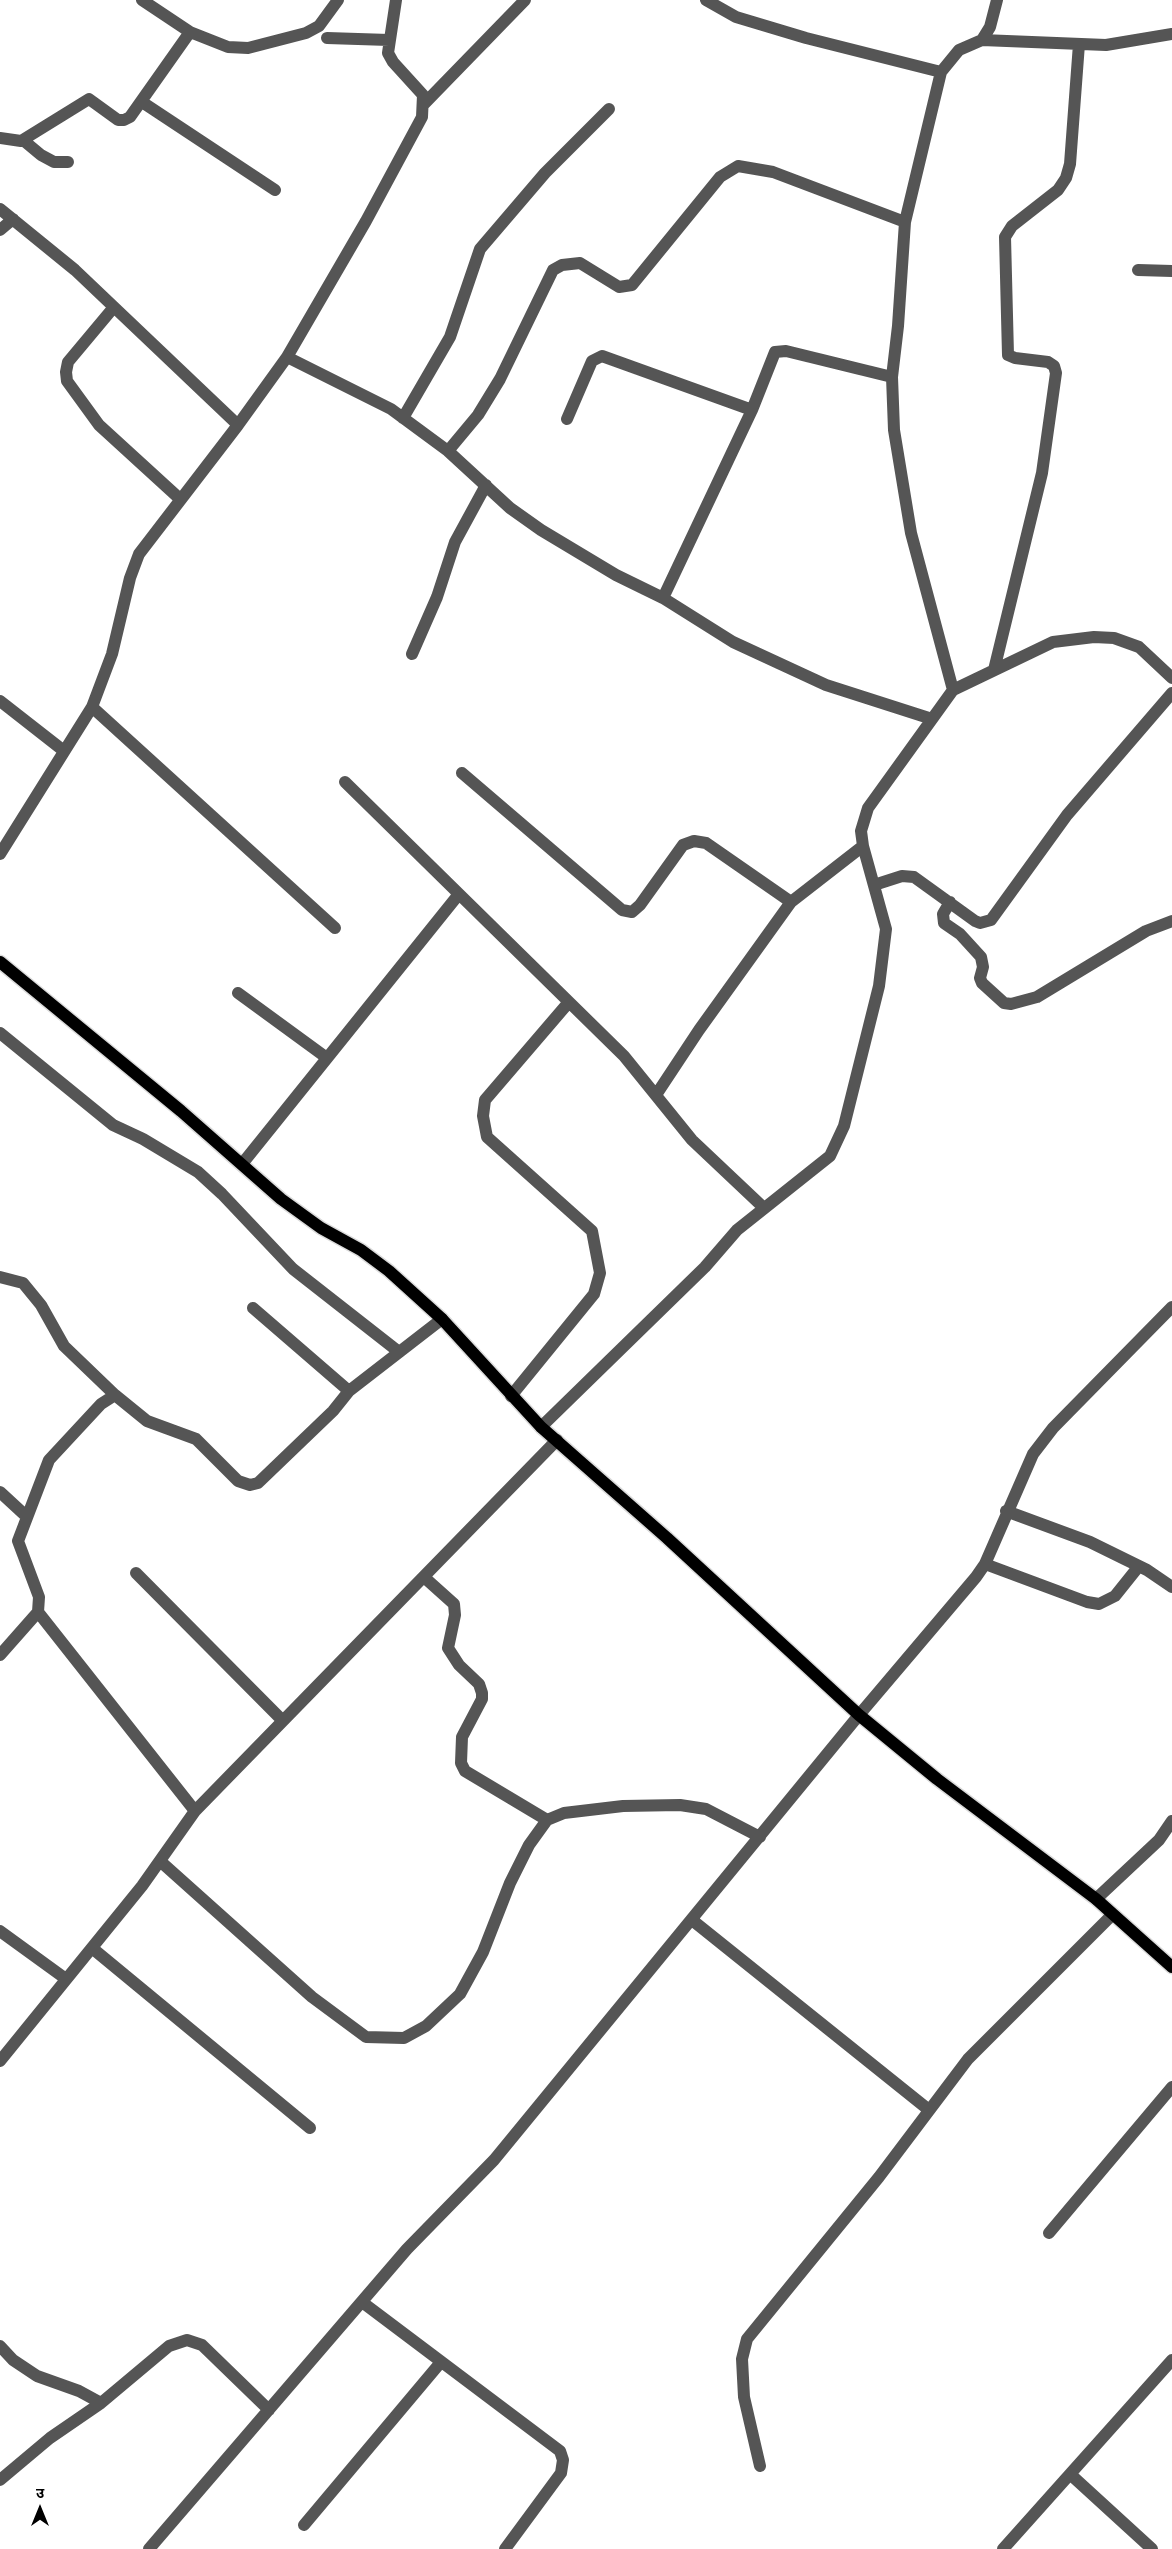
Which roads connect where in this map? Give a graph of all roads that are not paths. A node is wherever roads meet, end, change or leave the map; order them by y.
1 (142, 0) edge
2 (338, 0) edge
3 (396, 0) edge
4 (525, 0) edge
5 (997, 0) edge
6 (709, 1) edge
7 (190, 32) junction
8 (1172, 34) edge
9 (326, 38) dead end
10 (389, 40) junction
11 (982, 40) junction
12 (1079, 44) junction
13 (941, 72) junction
14 (142, 102) junction
15 (423, 105) junction
16 (609, 109) dead end
17 (0, 138) edge
18 (23, 140) junction
19 (68, 162) dead end
20 (275, 190) dead end
21 (0, 209) edge
22 (13, 220) junction
23 (905, 222) junction
24 (0, 230) edge
25 (1138, 270) dead end
26 (1172, 271) edge
27 (114, 307) junction
28 (287, 357) junction
29 (892, 377) junction
30 (752, 410) junction
31 (403, 418) junction
32 (567, 419) dead end
33 (238, 424) junction
34 (448, 451) junction
35 (486, 485) junction
36 (180, 499) junction
37 (663, 598) junction
38 (412, 654) dead end
39 (994, 670) junction
40 (1172, 678) edge
41 (953, 690) junction
42 (1172, 693) edge
43 (0, 701) edge
44 (92, 707) junction
45 (932, 719) junction
46 (64, 751) junction
47 (462, 773) dead end
48 (345, 782) dead end
49 (863, 846) junction
50 (0, 854) edge
51 (874, 885) junction
52 (458, 894) junction
53 (791, 902) junction
54 (950, 902) junction
55 (1172, 921) edge
56 (334, 928) dead end
57 (0, 962) edge
58 (238, 993) dead end
59 (569, 1002) junction
60 (0, 1033) edge
61 (327, 1058) junction
62 (656, 1096) junction
63 (242, 1164) junction
64 (764, 1208) junction
65 (0, 1277) edge
66 (1172, 1307) edge
67 (253, 1308) dead end
68 (442, 1319) junction
69 (399, 1352) junction
70 (349, 1391) junction
71 (115, 1396) junction
72 (511, 1396) junction
73 (541, 1427) junction
74 (557, 1440) junction
75 (0, 1492) edge
76 (1006, 1511) junction
77 (26, 1516) junction
78 (985, 1564) junction
79 (1139, 1566) junction
80 (136, 1574) dead end
81 (425, 1578) junction
82 (1172, 1587) edge
83 (38, 1612) junction
84 (0, 1656) edge
85 (859, 1715) junction
86 (282, 1720) junction
87 (195, 1811) junction
88 (547, 1820) junction
89 (1172, 1821) edge
90 (760, 1838) junction
91 (160, 1861) junction
92 (1096, 1900) junction
93 (1112, 1915) junction
94 (692, 1920) junction
95 (0, 1931) edge
96 (92, 1948) junction
97 (1172, 1967) edge
98 (66, 1979) junction
99 (0, 2061) edge
100 (1172, 2087) edge
101 (929, 2110) junction
102 (310, 2128) dead end
103 (1049, 2233) dead end
104 (362, 2302) junction
105 (0, 2346) edge
106 (1172, 2360) edge
107 (441, 2362) junction
108 (100, 2403) junction
109 (269, 2410) junction
110 (760, 2466) dead end
111 (1070, 2474) junction
112 (0, 2480) edge
113 (304, 2525) dead end
114 (149, 2549) edge
115 (505, 2549) edge
116 (1004, 2549) edge
117 (1152, 2549) edge

1 - 7 street
2 - 7 street
3 - 10 street
4 - 15 street
5 - 11 street
6 - 13 street
7 - 14 street
8 - 12 street
9 - 10 street
10 - 15 street
11 - 12 street
11 - 13 street
12 - 39 street
13 - 23 street
14 - 18 street
14 - 20 street
15 - 28 street
16 - 31 street
17 - 18 street
18 - 19 street
21 - 22 street
22 - 24 street
22 - 27 street
23 - 29 street
23 - 34 street
25 - 26 street
27 - 33 street
27 - 36 street
28 - 31 street
28 - 33 street
29 - 30 street
29 - 41 street
30 - 32 street
30 - 37 street
31 - 34 street
33 - 36 street
34 - 35 street
35 - 37 street
35 - 38 street
36 - 44 street
37 - 45 street
39 - 40 street
39 - 41 street
41 - 45 street
42 - 54 street
43 - 46 street
44 - 46 street
44 - 56 street
45 - 49 street
46 - 50 street
47 - 53 street
48 - 52 street
49 - 51 street
49 - 53 street
51 - 54 street
51 - 64 street
52 - 59 street
52 - 61 street
53 - 62 street
54 - 55 street
57 - 63 main road
58 - 61 street
59 - 62 street
59 - 72 street
60 - 69 street
61 - 63 street
62 - 64 street
63 - 68 main road
64 - 73 street
65 - 71 street
66 - 76 street
67 - 70 street
68 - 69 street
68 - 72 main road
69 - 70 street
70 - 71 street
71 - 77 street
72 - 73 main road
73 - 74 main road
74 - 81 street
74 - 85 main road
75 - 77 street
76 - 78 street
76 - 79 street
77 - 83 street
78 - 79 street
78 - 85 street
79 - 82 street
80 - 86 street
81 - 86 street
81 - 88 street
83 - 84 street
83 - 87 street
85 - 90 street
85 - 92 main road
86 - 87 street
87 - 91 street
88 - 90 street
88 - 91 street
89 - 92 street
90 - 94 street
91 - 96 street
92 - 93 main road
93 - 97 main road
93 - 101 street
94 - 101 street
94 - 104 street
95 - 98 street
96 - 98 street
96 - 102 street
98 - 99 street
100 - 103 street
101 - 110 street
104 - 107 street
104 - 109 street
105 - 108 street
106 - 111 street
107 - 113 street
107 - 115 street
108 - 109 street
108 - 112 street
109 - 114 street
111 - 116 street
111 - 117 street

